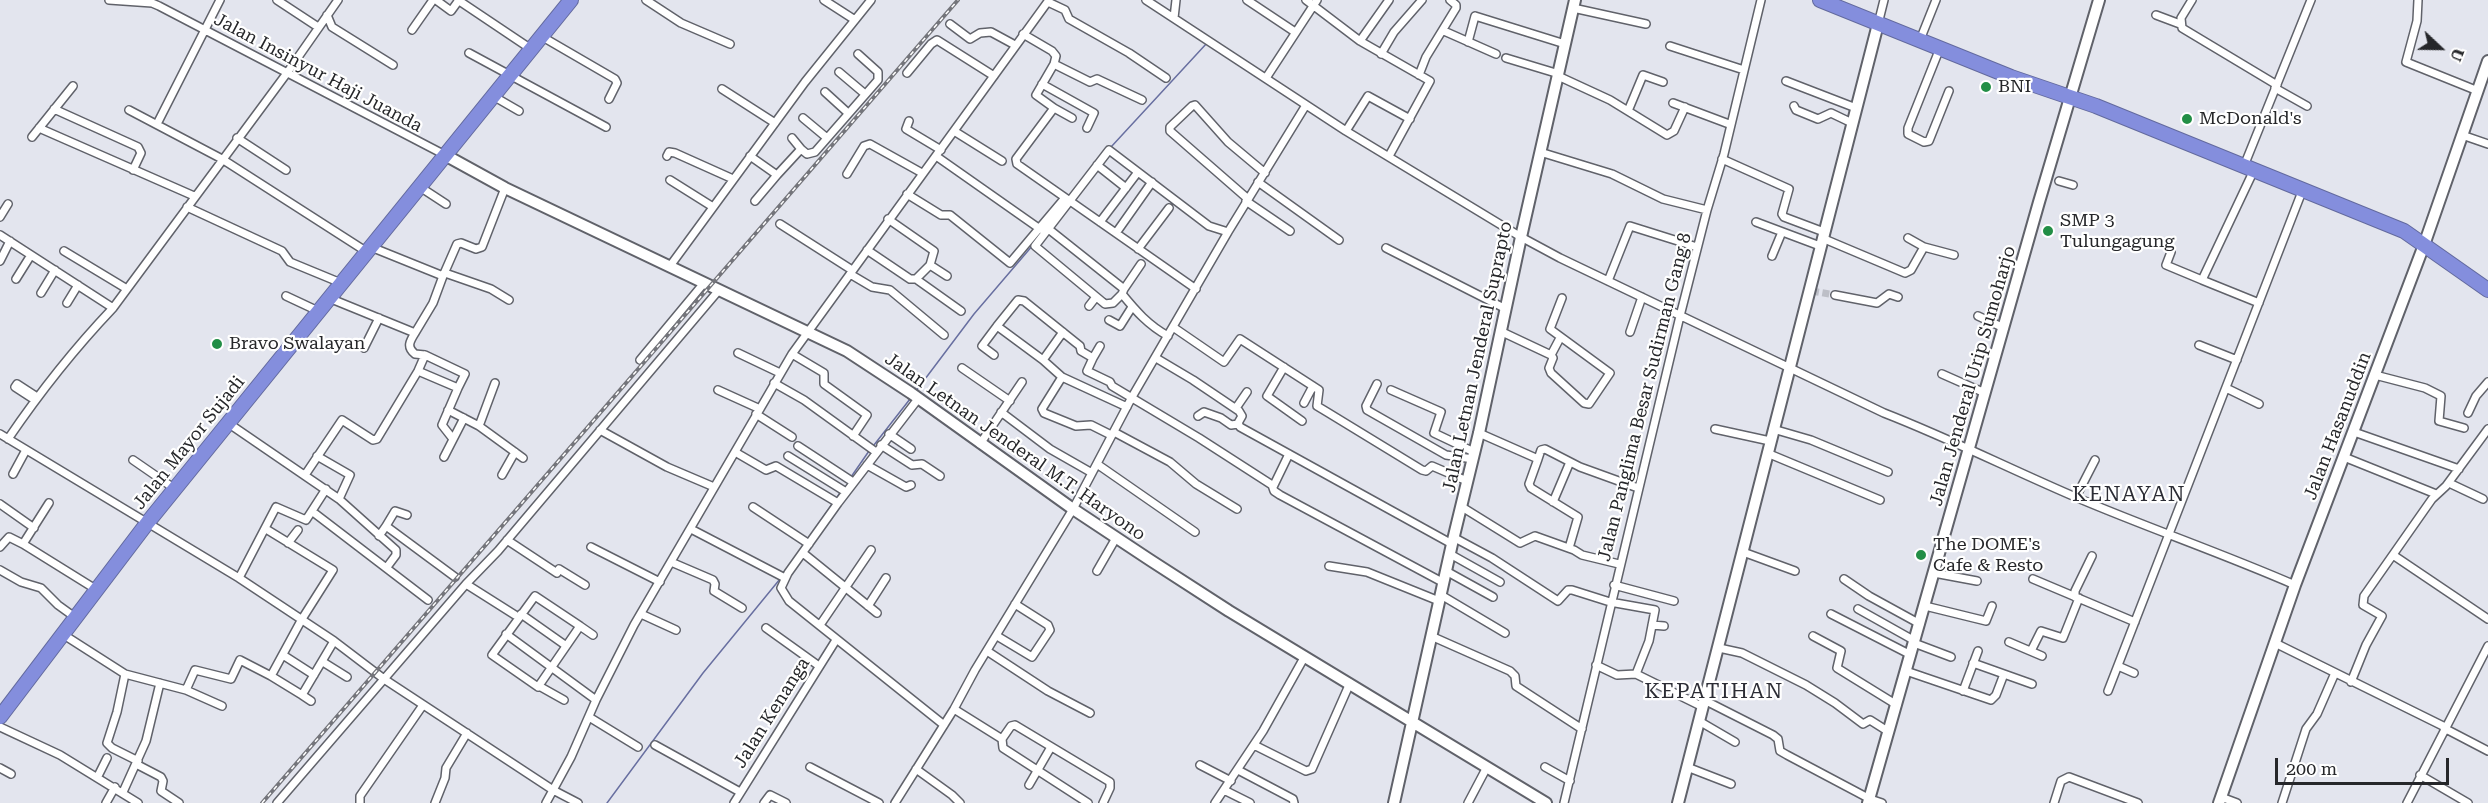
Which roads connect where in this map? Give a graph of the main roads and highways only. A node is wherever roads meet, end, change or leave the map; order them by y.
1 (571, 0) edge
2 (1820, 0) edge
3 (2099, 0) edge
4 (1574, 4) edge
5 (1878, 24) junction
6 (2488, 61) edge
7 (2486, 77) edge
8 (2071, 97) junction
9 (445, 155) junction
10 (2424, 245) junction
11 (2488, 290) edge
12 (0, 717) edge
13 (1411, 720) junction
14 (2220, 800) edge
15 (1538, 801) edge
16 (1869, 801) edge
17 (1394, 803) edge
18 (1678, 803) edge

1 - 9 highway, Jalan Mayor Sujadi
2 - 5 highway
3 - 8 main road, Jalan Jenderal Urip Sumoharjo
4 - 13 main road, Jalan Letnan Jenderal Suprapto
5 - 8 highway
5 - 18 main road
6 - 7 main road, Jalan Hasanuddin
7 - 10 main road, Jalan Hasanuddin
8 - 10 highway
8 - 16 main road, Jalan Jenderal Urip Sumoharjo
9 - 12 highway, Jalan Mayor Sujadi
9 - 13 main road, Jalan Letnan Jenderal M.T. Haryono
10 - 11 highway
10 - 14 main road, Jalan Hasanuddin
13 - 15 main road, Jalan Letnan Jenderal M.T. Haryono
13 - 17 main road, Jalan Letnan Jenderal Suprapto

